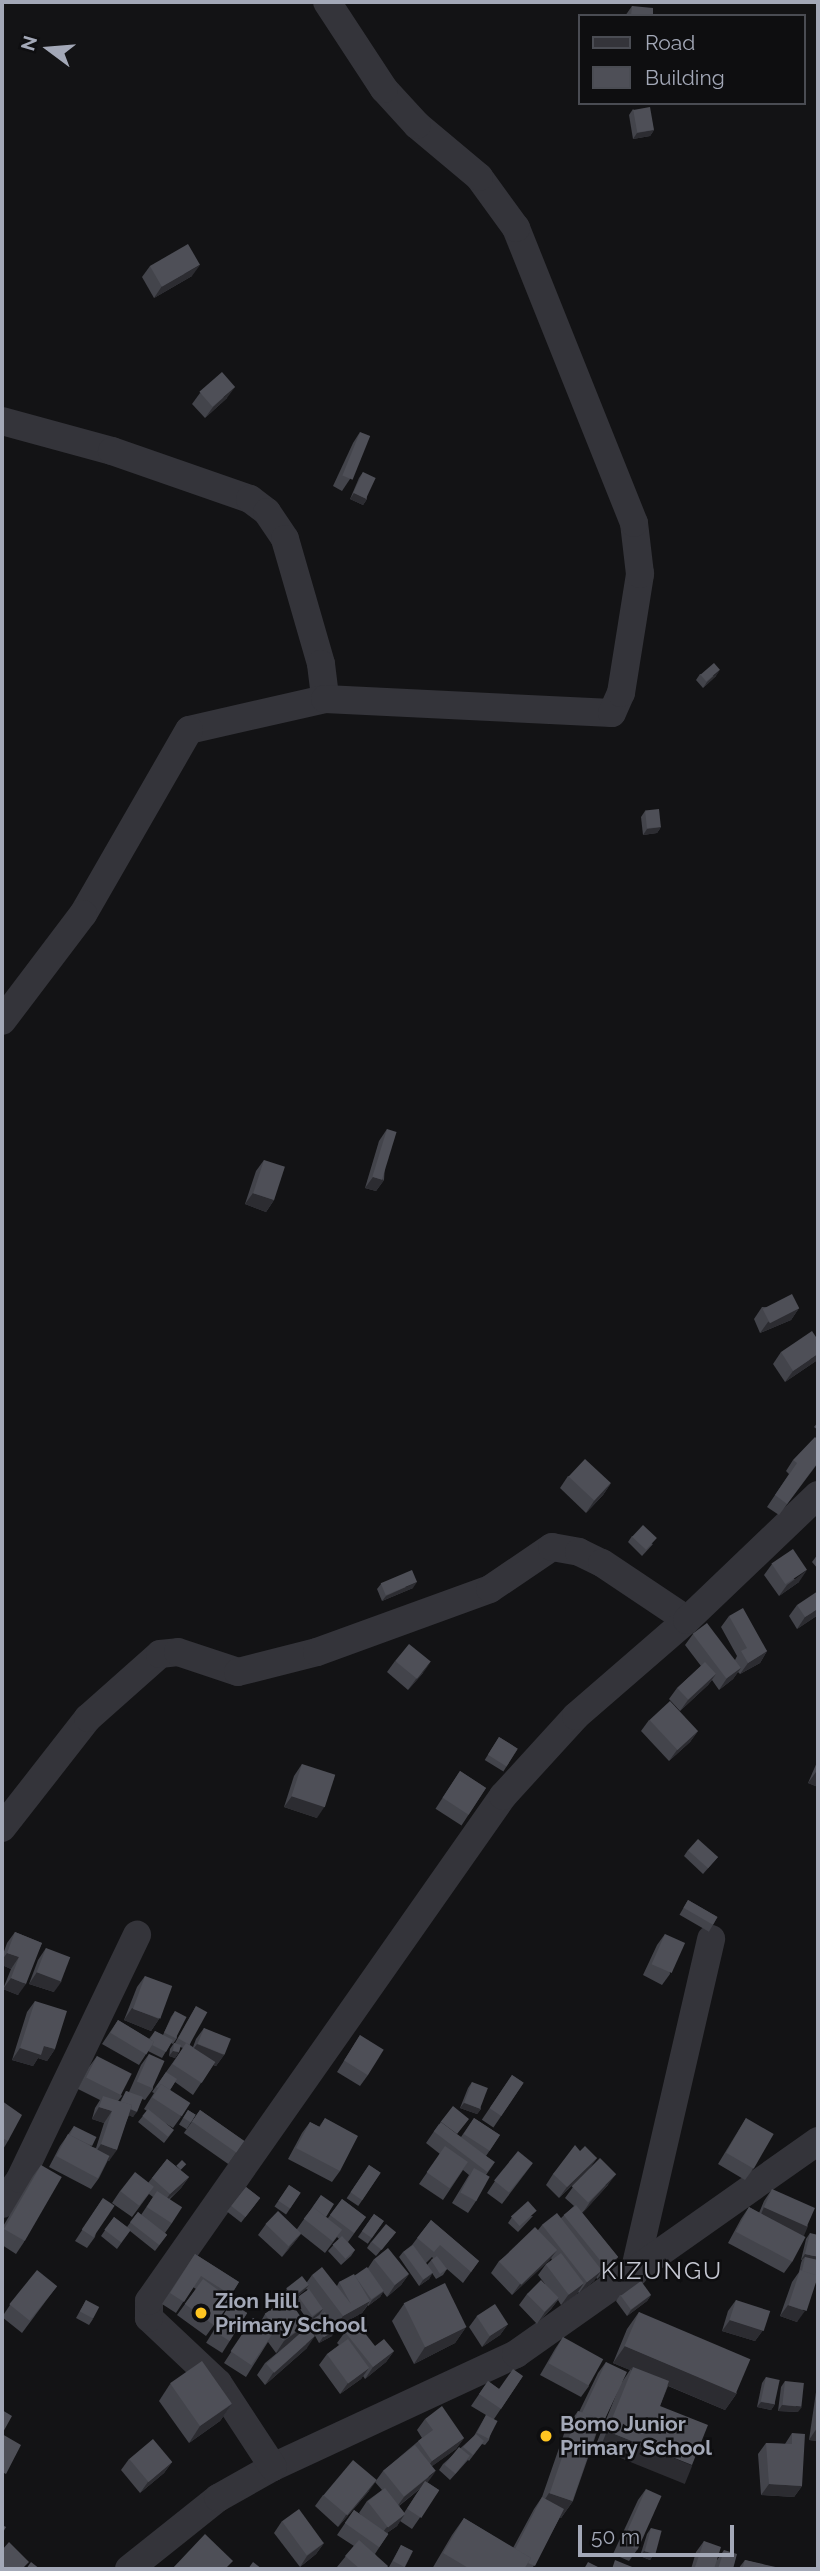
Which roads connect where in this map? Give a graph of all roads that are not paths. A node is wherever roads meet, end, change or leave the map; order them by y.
1 (327, 2) edge
2 (2, 421) edge
3 (325, 699) junction
4 (2, 1021) edge
5 (818, 1495) edge
6 (687, 1620) junction
7 (2, 1828) edge
8 (137, 1935) dead end
9 (711, 1939) dead end
10 (818, 2141) edge
11 (2, 2204) edge
12 (634, 2273) junction
13 (273, 2467) junction
14 (129, 2569) edge

1 - 3 street
2 - 3 street
3 - 4 street
5 - 6 street
6 - 7 street
6 - 13 street
8 - 11 street
9 - 12 street
10 - 12 street
12 - 13 street
13 - 14 street

